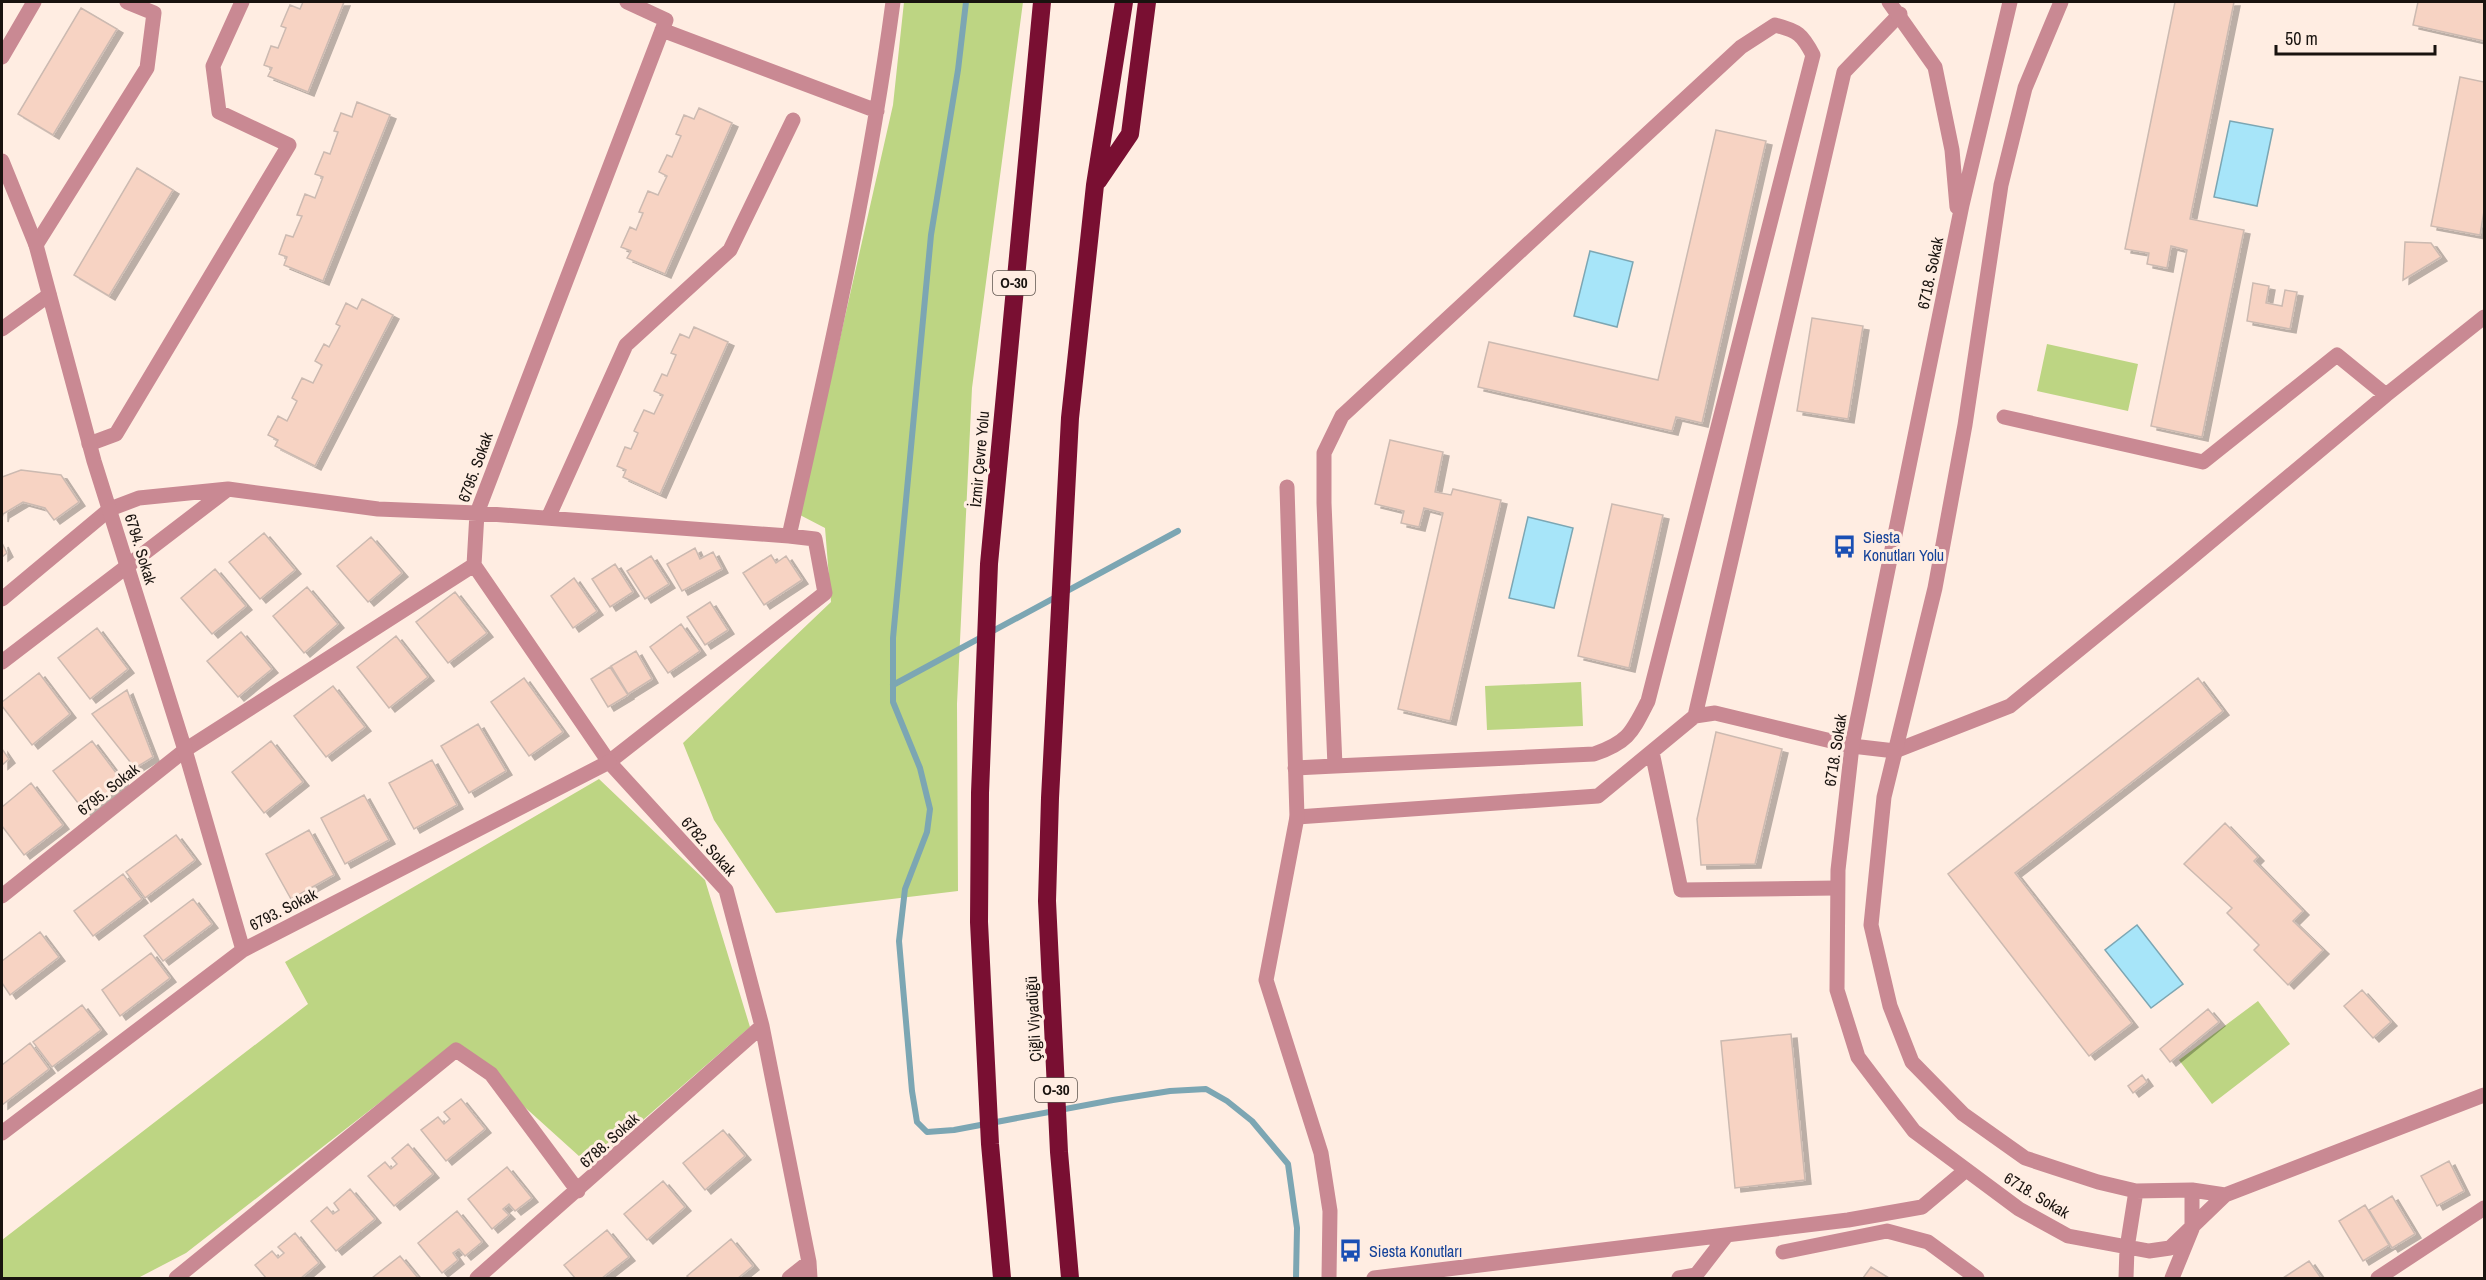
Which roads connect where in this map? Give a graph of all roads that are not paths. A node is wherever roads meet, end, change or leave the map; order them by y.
1 (34, 2) edge
2 (127, 2) edge
3 (242, 2) edge
4 (627, 2) edge
5 (893, 2) edge
6 (1042, 2) edge
7 (1124, 2) edge
8 (1147, 2) edge
9 (1889, 2) edge
10 (2009, 2) edge
11 (2024, 2) edge
12 (2061, 2) edge
13 (1900, 14) junction
14 (662, 30) junction
15 (2, 57) edge
16 (877, 111) junction
17 (793, 120) dead end
18 (2, 161) edge
19 (1095, 185) junction
20 (1958, 225) junction
21 (36, 245) junction
22 (49, 296) junction
23 (2484, 317) edge
24 (2, 329) edge
25 (2386, 395) junction
26 (2004, 417) dead end
27 (89, 444) junction
28 (1287, 487) dead end
29 (228, 489) junction
30 (110, 509) junction
31 (477, 513) junction
32 (548, 518) junction
33 (789, 536) junction
34 (474, 565) junction
35 (127, 566) junction
36 (2, 598) edge
37 (2, 662) edge
38 (1695, 716) junction
39 (1852, 746) junction
40 (185, 750) junction
41 (1895, 751) junction
42 (1652, 752) junction
43 (609, 762) junction
44 (1335, 766) junction
45 (1295, 768) junction
46 (1297, 817) junction
47 (1837, 888) junction
48 (2, 896) edge
49 (243, 950) junction
50 (762, 1026) junction
51 (2484, 1095) edge
52 (2, 1132) edge
53 (1966, 1170) junction
54 (2192, 1190) junction
55 (578, 1191) junction
56 (2136, 1191) junction
57 (2224, 1195) junction
58 (2484, 1208) edge
59 (2192, 1229) junction
60 (1727, 1235) junction
61 (2127, 1248) junction
62 (1783, 1252) dead end
63 (809, 1262) junction
64 (176, 1278) edge
65 (477, 1278) edge
66 (789, 1278) edge
67 (810, 1278) edge
68 (1002, 1278) edge
69 (1070, 1278) edge
70 (1329, 1278) edge
71 (1374, 1278) edge
72 (1679, 1278) edge
73 (1977, 1278) edge
74 (2126, 1278) edge
75 (2172, 1278) edge
76 (2378, 1278) edge

1 - 15 street
2 - 21 street
3 - 27 street
4 - 14 street
5 - 16 street
6 - 68 highway, İzmir Çevre Yolu / O-30
7 - 19 highway, O-30
8 - 19 highway
9 - 13 street
10 - 11 street
10 - 20 street, 6718. Sokak
12 - 41 street, 6718. Sokak
13 - 20 street
13 - 38 street
14 - 16 street
14 - 31 street, 6795. Sokak
16 - 33 street
17 - 32 street
18 - 21 street, 6794. Sokak
19 - 69 highway, Çiğli Viyadüğü / O-30
20 - 39 street, 6718. Sokak
21 - 22 street, 6794. Sokak
22 - 24 street
22 - 27 street, 6794. Sokak
23 - 25 street
25 - 26 street
25 - 41 street
27 - 30 street, 6794. Sokak
28 - 45 street
29 - 30 street
29 - 31 street
29 - 35 street
30 - 35 street, 6794. Sokak
30 - 36 street
31 - 32 street
31 - 34 street, 6795. Sokak
32 - 33 street
33 - 43 street, 6793. Sokak
34 - 40 street, 6795. Sokak
34 - 43 street, 6782. Sokak
35 - 37 street
35 - 40 street, 6794. Sokak
38 - 39 street
38 - 42 street
39 - 41 street
39 - 47 street, 6718. Sokak
40 - 48 street, 6795. Sokak
40 - 49 street, 6794. Sokak
41 - 56 street, 6718. Sokak
42 - 46 street
42 - 47 street
43 - 49 street, 6793. Sokak
43 - 50 street, 6782. Sokak
44 - 44 street
44 - 45 street
45 - 46 street
46 - 70 street
47 - 53 street, 6718. Sokak
49 - 52 street, 6793. Sokak
50 - 55 street, 6788. Sokak
50 - 63 street, 6782. Sokak
51 - 57 street, 6718. Sokak
53 - 60 street
53 - 61 street, 6718. Sokak
54 - 56 street, 6718. Sokak
54 - 57 street, 6718. Sokak
54 - 59 street
55 - 64 street
55 - 65 street, 6788. Sokak
56 - 61 street
57 - 59 street, 6718. Sokak
58 - 76 street
59 - 61 street, 6718. Sokak
59 - 75 street
60 - 71 street
60 - 72 street
61 - 74 street
62 - 73 street
63 - 66 street
63 - 67 street, 6782. Sokak

